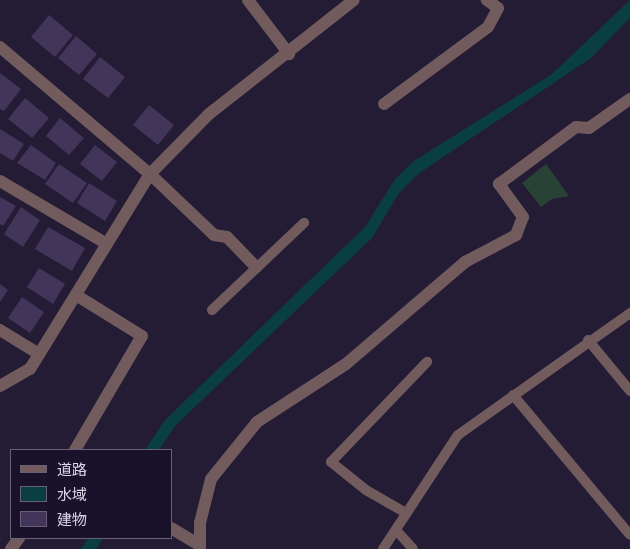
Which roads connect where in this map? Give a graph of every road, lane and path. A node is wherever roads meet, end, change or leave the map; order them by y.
1 (248, 0) edge
2 (354, 0) edge
3 (487, 0) edge
4 (0, 47) edge
5 (289, 54) junction
6 (630, 99) edge
7 (384, 104) dead end
8 (150, 174) junction
9 (0, 181) edge
10 (304, 222) dead end
11 (107, 244) junction
12 (256, 267) junction
13 (76, 295) junction
14 (212, 310) dead end
15 (630, 313) edge
16 (0, 330) edge
17 (588, 340) junction
18 (39, 354) junction
19 (427, 362) dead end
20 (0, 386) edge
21 (630, 391) edge
22 (512, 395) junction
23 (77, 449) edge
24 (406, 513) junction
25 (172, 529) edge
26 (396, 530) junction
27 (630, 535) edge
28 (199, 546) edge
29 (383, 549) edge
30 (413, 549) edge

1 - 5 street
2 - 5 street
3 - 7 street
4 - 8 street
5 - 8 street
6 - 28 street
8 - 11 street
8 - 12 street
9 - 11 street
10 - 12 lane
11 - 13 street
12 - 14 lane
13 - 18 street
13 - 23 street
15 - 17 lane
16 - 18 street
17 - 21 lane
17 - 22 lane
18 - 20 street
19 - 24 lane
22 - 24 lane
22 - 27 lane
24 - 26 lane
25 - 28 street
26 - 29 lane
26 - 30 lane

